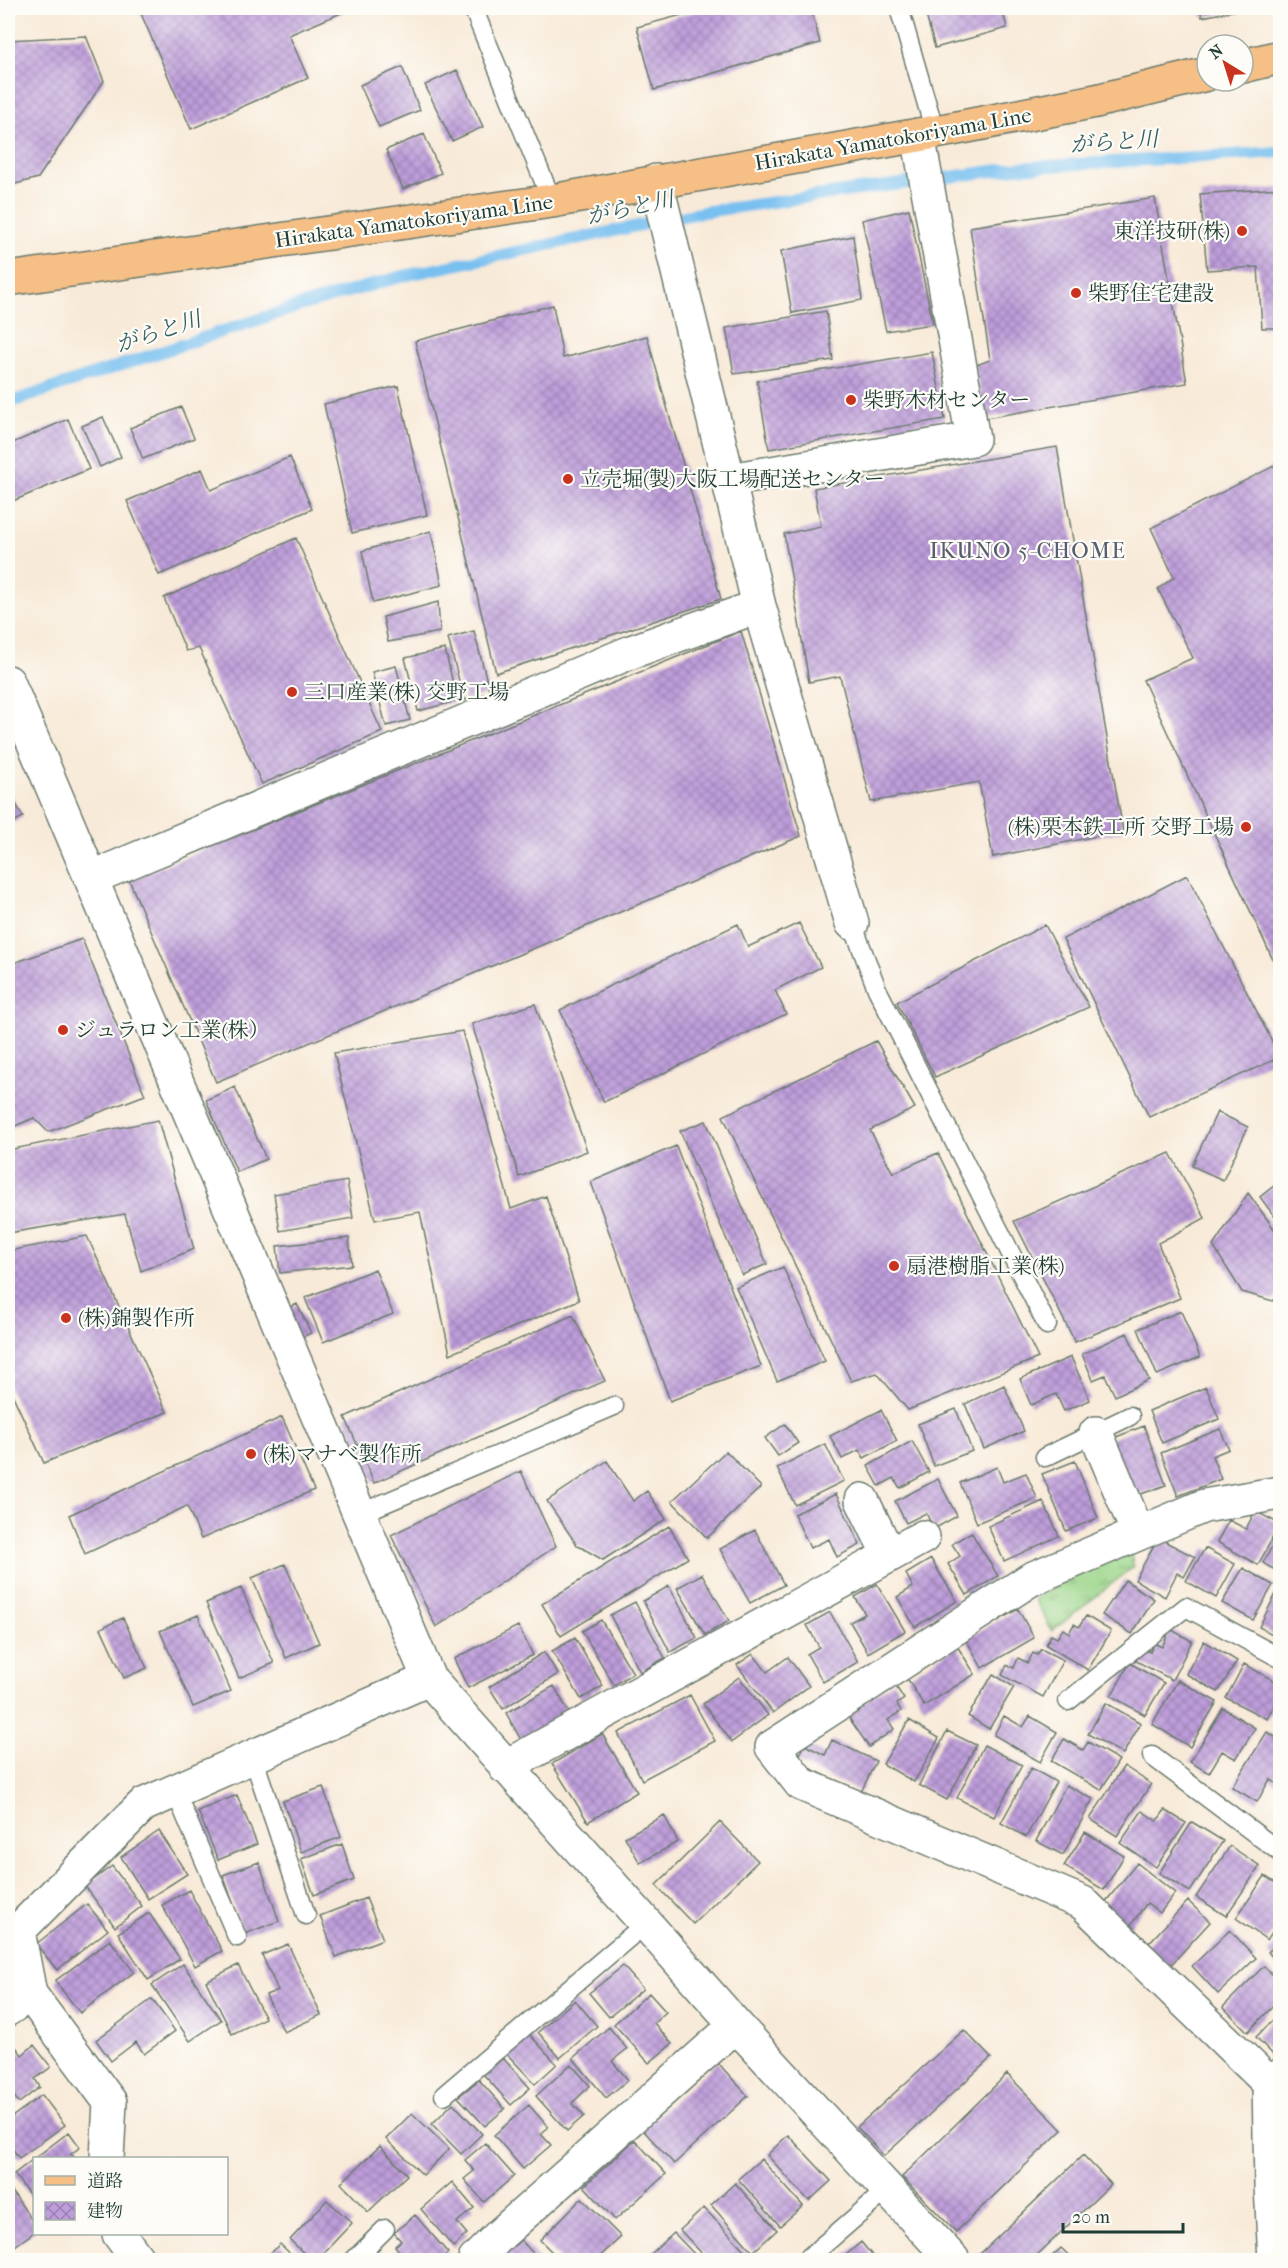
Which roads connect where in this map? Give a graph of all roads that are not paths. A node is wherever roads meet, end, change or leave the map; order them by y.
1 (473, 8) edge
2 (899, 8) edge
3 (1281, 57) edge
4 (1255, 63) edge
5 (1195, 78) edge
6 (927, 133) junction
7 (656, 181) junction
8 (552, 201) junction
9 (8, 279) edge
10 (729, 480) junction
11 (759, 606) junction
12 (8, 682) edge
13 (90, 878) junction
14 (852, 923) joint
15 (1047, 1325) dead end
16 (614, 1406) dead end
17 (1130, 1416) dead end
18 (1096, 1432) junction
19 (1045, 1457) dead end
20 (1281, 1493) edge
21 (862, 1500) dead end
22 (359, 1514) junction
23 (1138, 1533) junction
24 (923, 1537) dead end
25 (889, 1555) junction
26 (1281, 1658) edge
27 (429, 1679) junction
28 (1068, 1701) dead end
29 (1152, 1756) dead end
30 (253, 1757) junction
31 (505, 1767) junction
32 (175, 1791) junction
33 (1281, 1852) edge
34 (306, 1915) dead end
35 (645, 1924) junction
36 (237, 1937) dead end
37 (19, 2002) edge
38 (736, 2025) junction
39 (1275, 2080) edge
40 (444, 2095) dead end
41 (107, 2157) edge
42 (1276, 2187) edge
43 (888, 2189) junction
44 (384, 2229) dead end
45 (120, 2235) edge
46 (138, 2260) edge
47 (354, 2260) edge
48 (475, 2260) edge
49 (806, 2260) edge
50 (953, 2260) edge
51 (1275, 2260) edge

1 - 8 lane
2 - 6 lane
3 - 4 main road
5 - 6 main road, Hirakata Yamatokoriyama Line
6 - 7 main road, Hirakata Yamatokoriyama Line
6 - 10 street
7 - 8 main road, Hirakata Yamatokoriyama Line
7 - 10 street
8 - 9 main road, Hirakata Yamatokoriyama Line
10 - 11 street
11 - 13 street
11 - 14 street
12 - 13 street
13 - 22 street
14 - 15 lane
16 - 22 lane
17 - 18 lane
18 - 19 lane
18 - 23 street
20 - 23 street
21 - 25 street
22 - 27 street
23 - 39 street
24 - 25 street
25 - 31 street
26 - 28 lane
27 - 30 street
27 - 31 street
29 - 33 lane
30 - 32 street
30 - 34 lane
31 - 35 street
32 - 36 lane
32 - 37 street
35 - 38 street
35 - 40 lane
37 - 41 street
38 - 43 street
38 - 48 street
39 - 42 street
42 - 51 street
43 - 49 lane
43 - 50 street
44 - 47 lane
45 - 46 street

